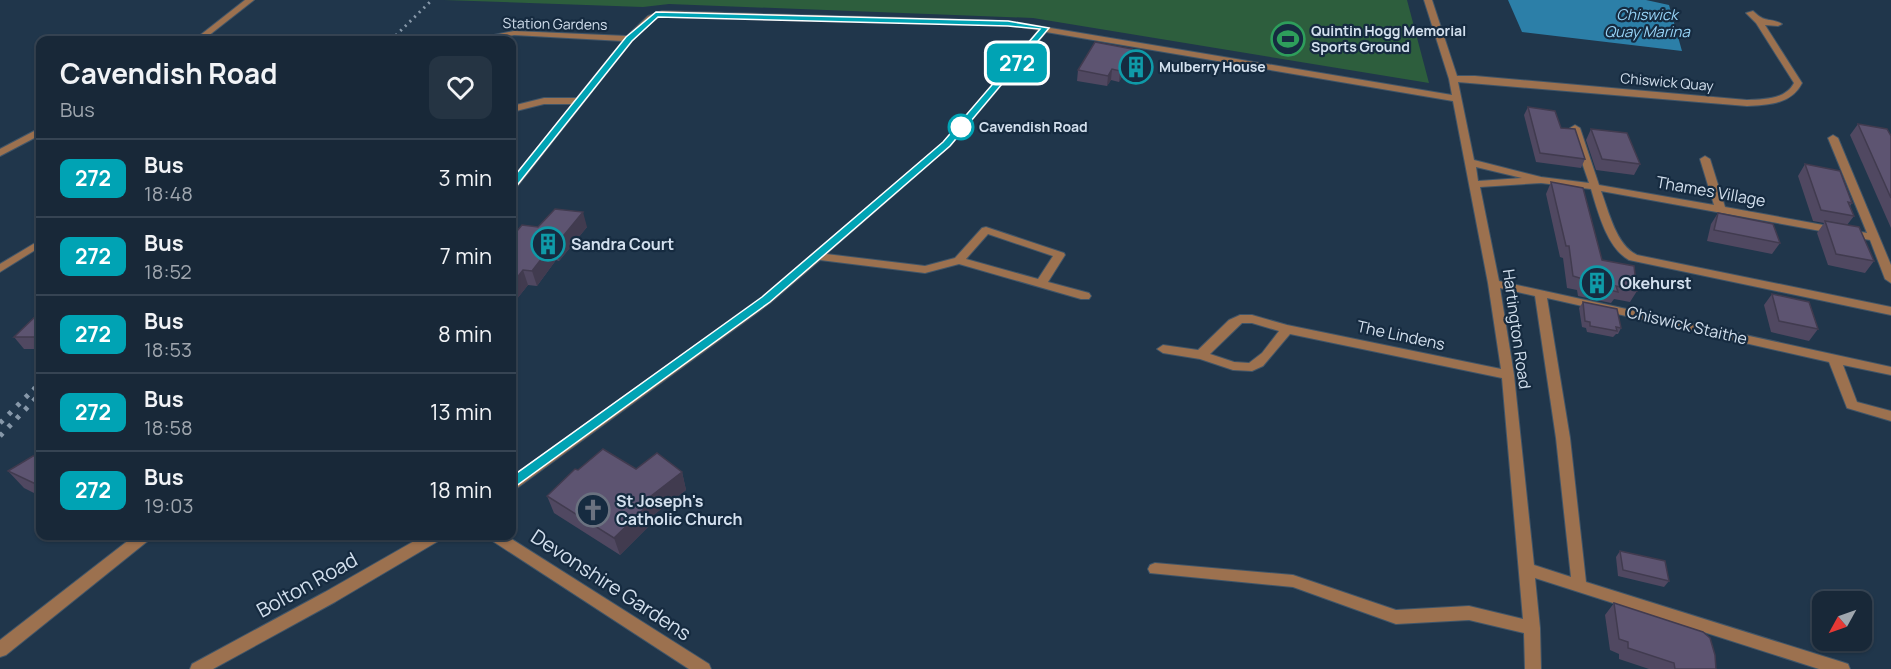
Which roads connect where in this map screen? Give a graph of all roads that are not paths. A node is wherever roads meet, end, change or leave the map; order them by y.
1 (250, 0) edge
2 (1428, 0) edge
3 (1750, 13) dead end
4 (1759, 22) junction
5 (1778, 24) dead end
6 (1045, 28) junction
7 (203, 36) edge
8 (500, 36) edge
9 (629, 39) junction
10 (1453, 80) junction
11 (1457, 99) junction
12 (581, 101) junction
13 (516, 108) edge
14 (1575, 128) edge
15 (36, 133) edge
16 (1833, 138) dead end
17 (0, 153) edge
18 (1705, 159) dead end
19 (1469, 162) junction
20 (1541, 180) junction
21 (516, 181) edge
22 (1474, 184) junction
23 (1596, 187) junction
24 (1720, 209) junction
25 (1875, 238) junction
26 (36, 246) edge
27 (817, 256) junction
28 (959, 260) junction
29 (0, 269) edge
30 (1891, 279) edge
31 (1041, 283) junction
32 (1494, 283) junction
33 (1540, 292) junction
34 (1085, 296) dead end
35 (1889, 312) edge
36 (1287, 328) junction
37 (1163, 349) dead end
38 (1200, 355) junction
39 (1834, 358) junction
40 (1891, 371) edge
41 (1508, 375) junction
42 (1891, 416) edge
43 (516, 481) edge
44 (139, 540) edge
45 (428, 540) edge
46 (502, 540) edge
47 (1155, 569) dead end
48 (1526, 569) junction
49 (1579, 584) junction
50 (1532, 628) junction
51 (0, 650) edge
52 (198, 669) edge
53 (703, 669) edge
54 (1533, 669) edge
55 (1842, 669) edge

1 - 7 street
2 - 10 street, Hartington Road
3 - 4 street, Chiswick Quay
4 - 5 street
4 - 10 street, Chiswick Quay
6 - 9 street
6 - 11 street
6 - 27 street
8 - 9 street, Station Gardens
9 - 12 street
10 - 11 street, Hartington Road
11 - 19 street, Hartington Road
12 - 13 street
12 - 21 street
14 - 23 street
15 - 17 street
16 - 25 street
18 - 24 street
19 - 20 street, Thames Village
19 - 22 street, Hartington Road
20 - 22 street, Thames Village
20 - 23 street, Thames Village
22 - 32 street, Hartington Road
23 - 24 street, Thames Village
23 - 35 street
24 - 25 street, Thames Village
25 - 30 street
26 - 29 street
27 - 28 street
27 - 43 street
28 - 31 street
28 - 31 street
31 - 34 street
32 - 33 street, Chiswick Staithe
32 - 41 street, Hartington Road
33 - 39 street, Chiswick Staithe
33 - 49 street
36 - 38 street, The Lindens
36 - 38 street
36 - 41 street, The Lindens
37 - 38 street
39 - 40 street, Chiswick Staithe
39 - 42 street
41 - 48 street, Hartington Road
44 - 51 street
45 - 52 street, Bolton Road
46 - 53 street, Devonshire Gardens
47 - 50 street
48 - 49 street
48 - 50 street, Hartington Road
49 - 55 street
50 - 54 street, Hartington Road

